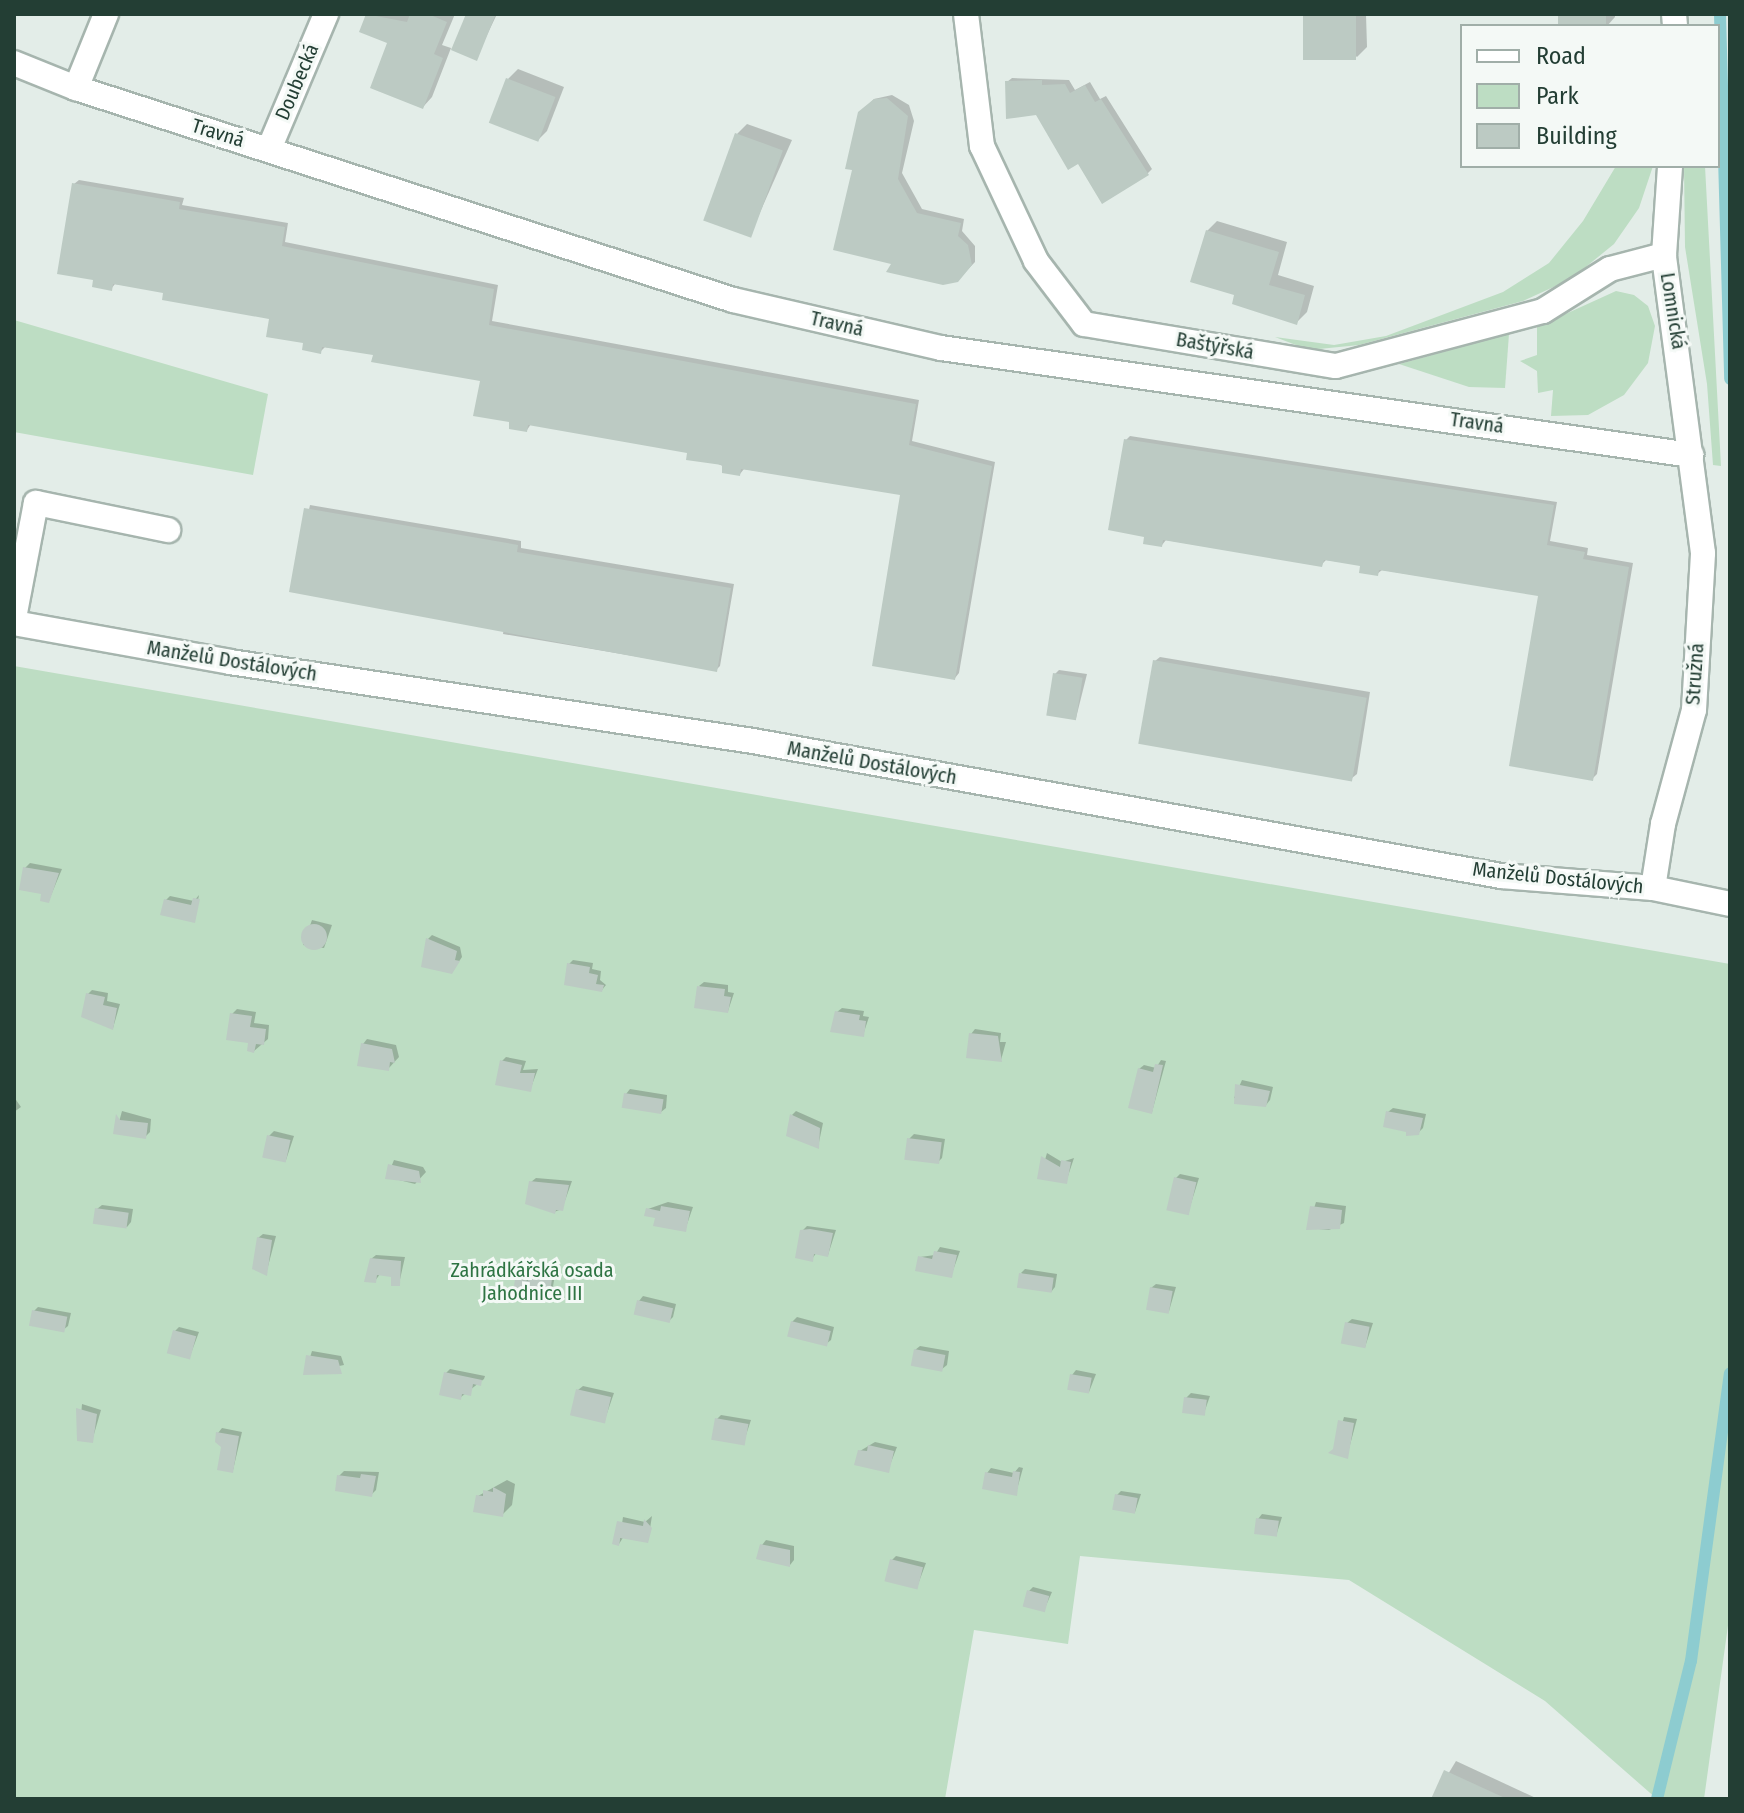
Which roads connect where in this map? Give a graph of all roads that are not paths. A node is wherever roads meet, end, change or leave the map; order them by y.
1 (106, 14) edge
2 (326, 14) edge
3 (966, 14) edge
4 (14, 63) edge
5 (76, 88) junction
6 (269, 149) junction
7 (1670, 168) edge
8 (1664, 255) junction
9 (1691, 455) junction
10 (168, 530) dead end
11 (14, 620) edge
12 (1653, 888) junction
13 (1730, 904) edge

1 - 5 street
2 - 6 street, Doubecká
3 - 8 street, Baštýřská
4 - 5 street, Travná
5 - 6 street, Travná
6 - 9 street, Travná
7 - 8 street, Lomnická
8 - 9 street, Lomnická
9 - 12 street, Stružná
10 - 11 street
11 - 12 street, Manželů Dostálových
12 - 13 street, Manželů Dostálových

